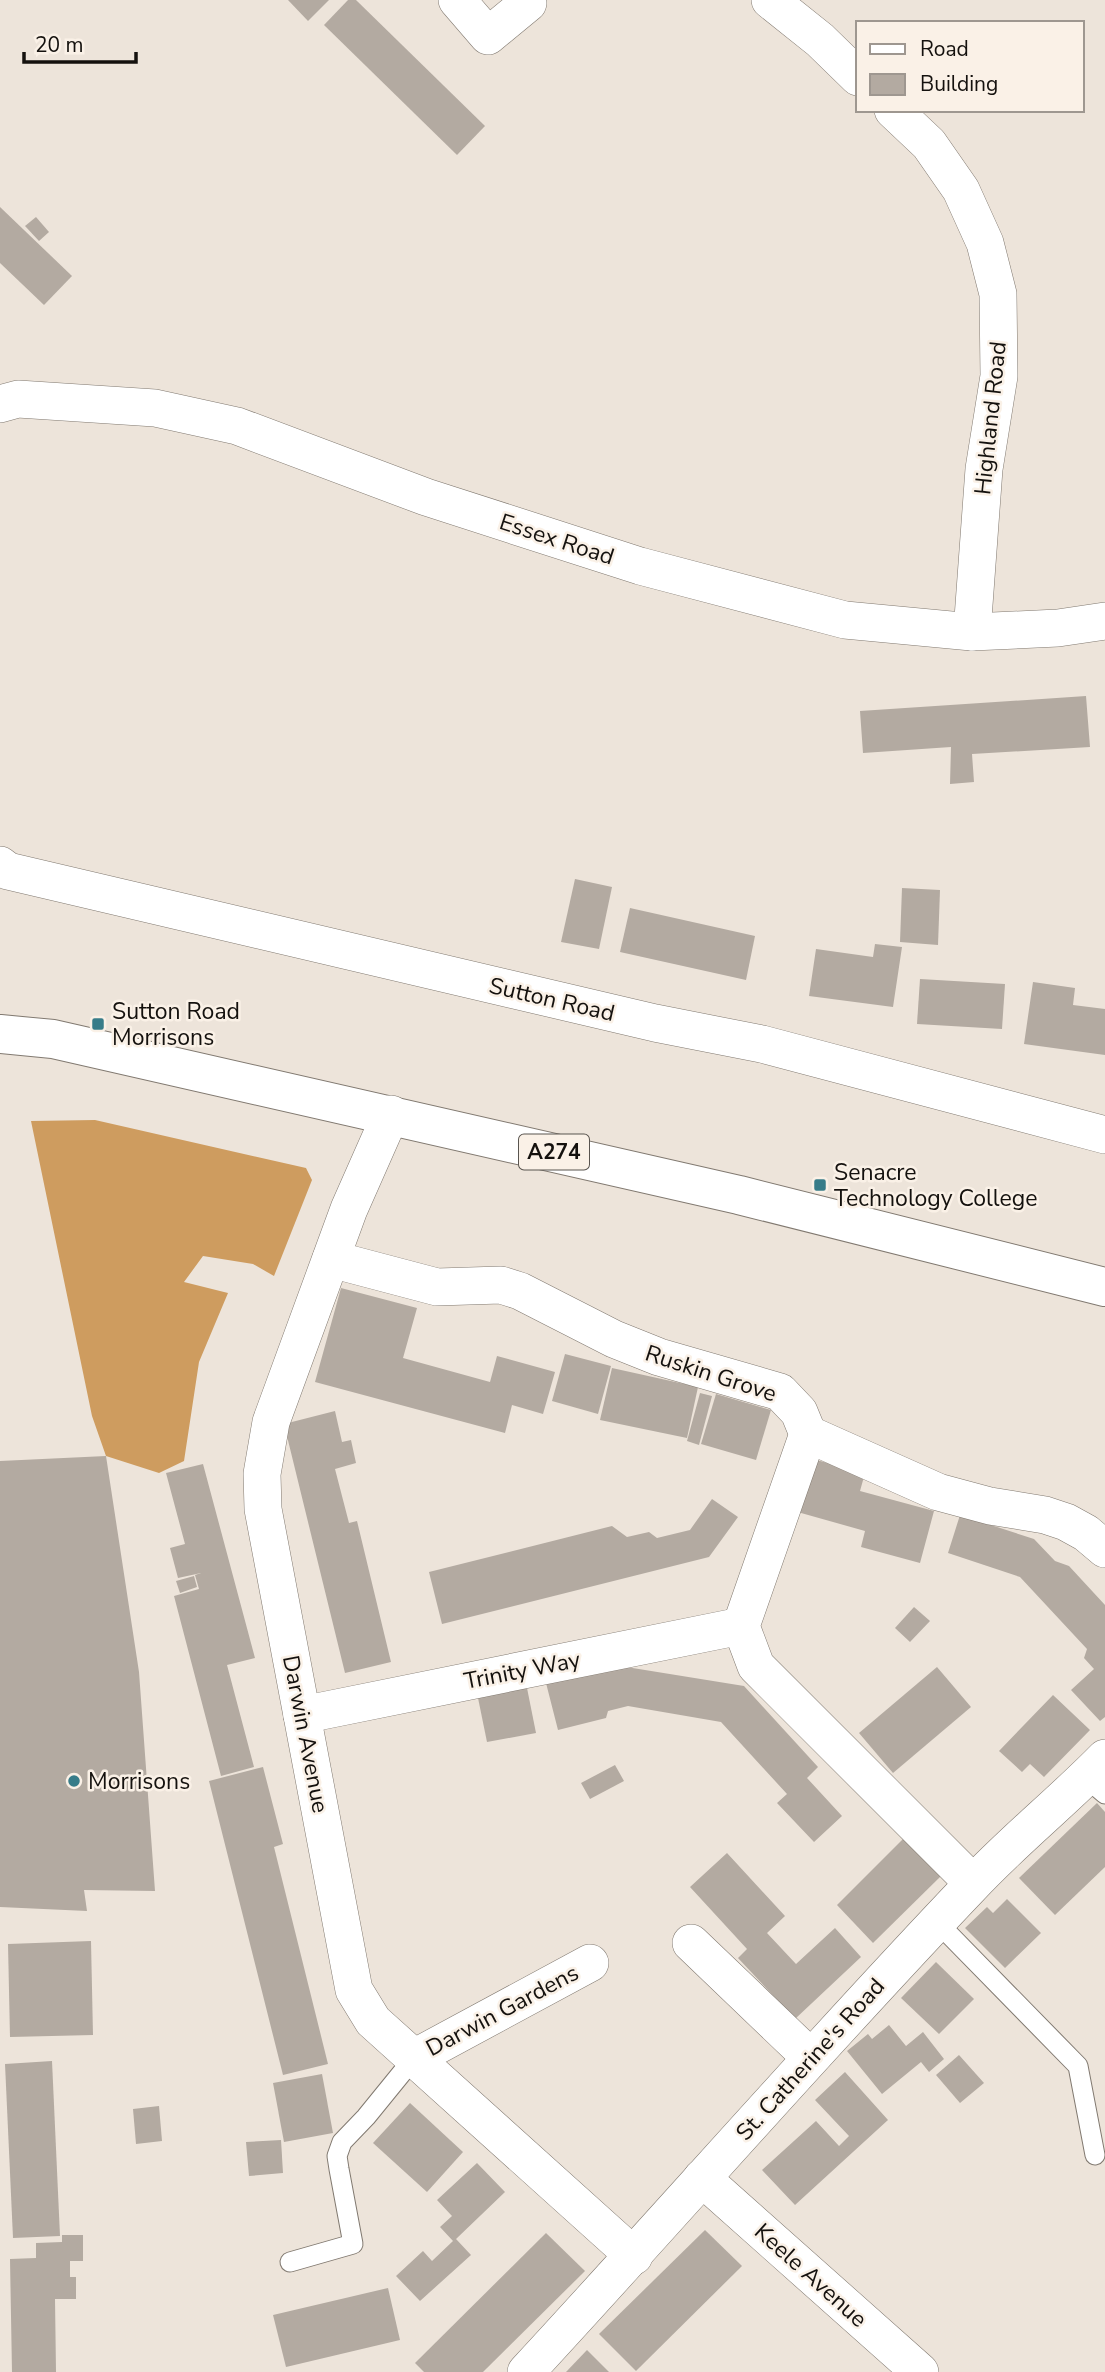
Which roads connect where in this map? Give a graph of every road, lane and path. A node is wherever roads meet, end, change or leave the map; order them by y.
1 (457, 0) edge
2 (770, 0) edge
3 (528, 3) dead end
4 (856, 75) edge
5 (896, 112) edge
6 (6, 397) edge
7 (1105, 621) edge
8 (972, 632) junction
9 (0, 865) edge
10 (0, 1034) edge
11 (391, 1114) junction
12 (1105, 1135) edge
13 (331, 1259) junction
14 (1105, 1287) edge
15 (808, 1434) junction
16 (1105, 1549) edge
17 (741, 1626) junction
18 (302, 1715) junction
19 (1098, 1776) edge
20 (973, 1883) junction
21 (937, 1922) junction
22 (691, 1943) dead end
23 (590, 1963) dead end
24 (810, 2057) junction
25 (414, 2058) junction
26 (1095, 2155) dead end
27 (702, 2178) junction
28 (634, 2256) junction
29 (290, 2262) dead end
30 (526, 2372) edge
31 (920, 2372) edge

1 - 3 street
2 - 4 street
5 - 8 street, Highland Road
6 - 8 street, Essex Road
7 - 8 street, Essex Road
9 - 12 street, Sutton Road
10 - 11 main road, A274
11 - 13 street, Darwin Avenue
11 - 14 main road, A274
13 - 15 street, Ruskin Grove
13 - 18 street, Darwin Avenue
15 - 16 street
15 - 17 street
17 - 18 street, Trinity Way
17 - 20 street
18 - 25 street, Darwin Avenue
19 - 20 street, St. Catherine's Road
20 - 21 street, St. Catherine's Road
21 - 24 street, St. Catherine's Road
21 - 26 lane
22 - 24 street
23 - 25 street, Darwin Gardens
24 - 27 street, St. Catherine's Road
25 - 28 street, Darwin Avenue
25 - 29 lane
27 - 28 street, St. Catherine's Road
27 - 31 street, Keele Avenue
28 - 30 street, St. Catherine's Road

